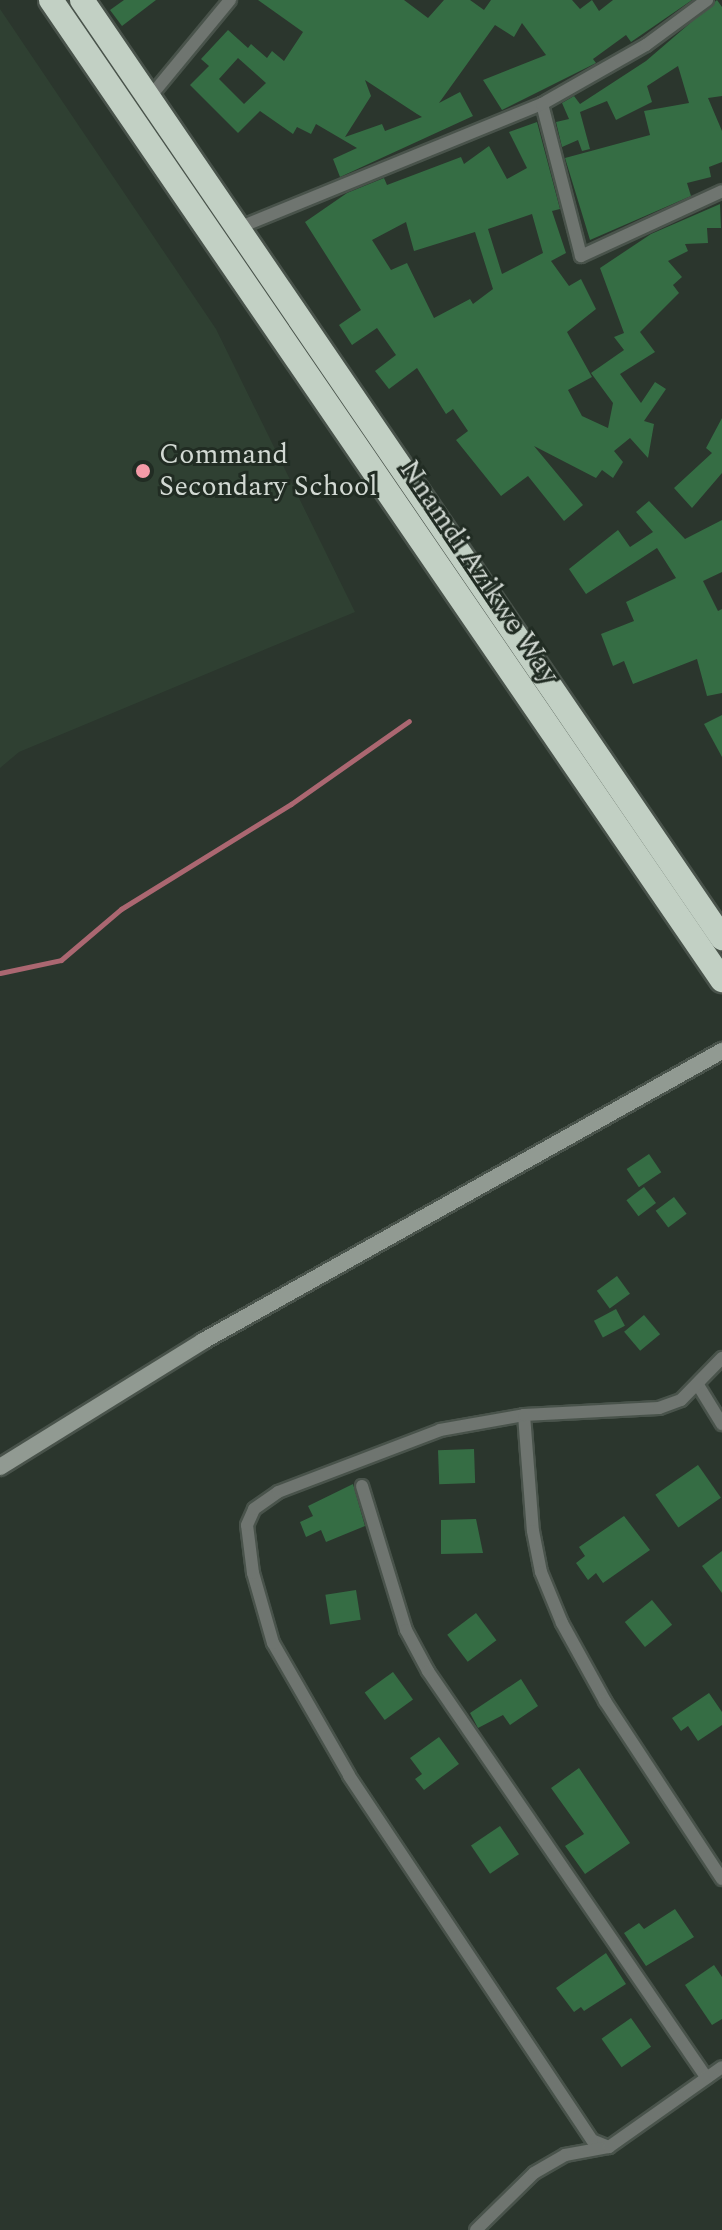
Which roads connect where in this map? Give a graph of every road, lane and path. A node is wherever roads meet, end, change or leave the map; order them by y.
1 (51, 0) edge
2 (82, 0) edge
3 (230, 0) edge
4 (707, 0) edge
5 (149, 98) junction
6 (542, 104) junction
7 (722, 191) edge
8 (238, 228) junction
9 (722, 938) edge
10 (722, 980) edge
11 (722, 1051) edge
12 (722, 1358) edge
13 (698, 1385) junction
14 (524, 1415) junction
15 (722, 1424) edge
16 (0, 1467) edge
17 (362, 1486) dead end
18 (722, 1879) edge
19 (722, 2067) edge
20 (707, 2078) junction
21 (609, 2147) junction
22 (476, 2230) edge

1 - 10 highway, Nnamdi Azikwe Way
2 - 5 highway, Nnamdi Azikwe Way
3 - 5 street
4 - 6 street
5 - 8 highway, Nnamdi Azikwe Way
6 - 7 street
6 - 8 street
8 - 9 highway, Nnamdi Azikwe Way
11 - 16 street
12 - 13 street
13 - 14 street
13 - 15 street
14 - 18 street
14 - 21 street
17 - 20 street
19 - 20 street
20 - 21 street
21 - 22 street

